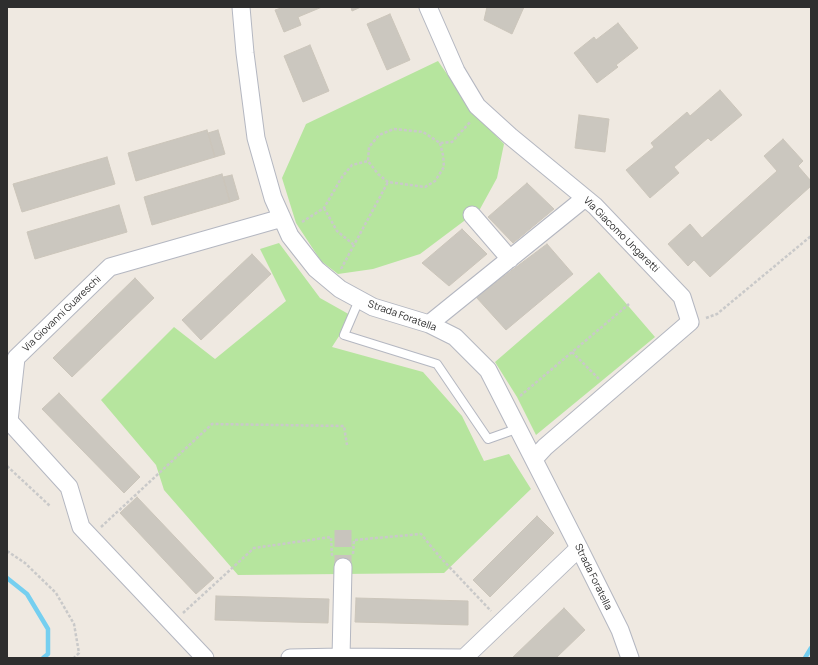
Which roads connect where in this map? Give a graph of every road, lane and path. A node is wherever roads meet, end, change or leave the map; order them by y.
1 (241, 7) edge
2 (428, 7) edge
3 (481, 110) junction
4 (440, 144) junction
5 (368, 160) junction
6 (388, 182) junction
7 (585, 198) junction
8 (324, 208) junction
9 (472, 215) dead end
10 (284, 224) junction
11 (811, 236) edge
12 (354, 245) junction
13 (510, 259) junction
14 (333, 283) junction
15 (359, 300) junction
16 (629, 304) dead end
17 (690, 322) junction
18 (430, 324) junction
19 (572, 352) junction
20 (611, 390) junction
21 (507, 406) junction
22 (519, 428) junction
23 (347, 445) dead end
24 (540, 453) junction
25 (7, 466) edge
26 (50, 506) dead end
27 (91, 537) junction
28 (331, 537) dead end
29 (354, 540) dead end
30 (580, 548) junction
31 (7, 552) edge
32 (343, 567) tunnel mouth
33 (502, 622) junction
34 (173, 623) junction
35 (341, 657) edge
36 (74, 658) edge
37 (205, 658) edge
38 (290, 658) edge
39 (630, 658) edge

1 - 10 street, Strada Foratella
2 - 3 street, Via Giacomo Ungaretti
3 - 4 path
3 - 7 street, Via Giacomo Ungaretti
4 - 5 path
4 - 6 path
5 - 6 path
5 - 8 path
6 - 12 path
7 - 13 street
7 - 17 street, Via Giacomo Ungaretti
8 - 10 path
8 - 12 path
9 - 13 street
10 - 14 street, Strada Foratella
10 - 27 street, Via Giovanni Guareschi
11 - 17 path
12 - 14 path
13 - 18 street
14 - 15 street, Strada Foratella
15 - 18 street, Strada Foratella
15 - 22 lane
16 - 19 path
17 - 20 street
18 - 21 street, Strada Foratella
19 - 20 path
19 - 21 path
20 - 24 street
21 - 22 street, Strada Foratella
22 - 24 street, Strada Foratella
23 - 27 path
24 - 30 street, Strada Foratella
25 - 26 path
27 - 34 street, Via Giovanni Guareschi
28 - 34 path
29 - 33 path
30 - 33 street
30 - 39 street, Strada Foratella
31 - 36 path
32 - 35 street
33 - 35 street
34 - 37 street, Via Giovanni Guareschi
35 - 38 street

